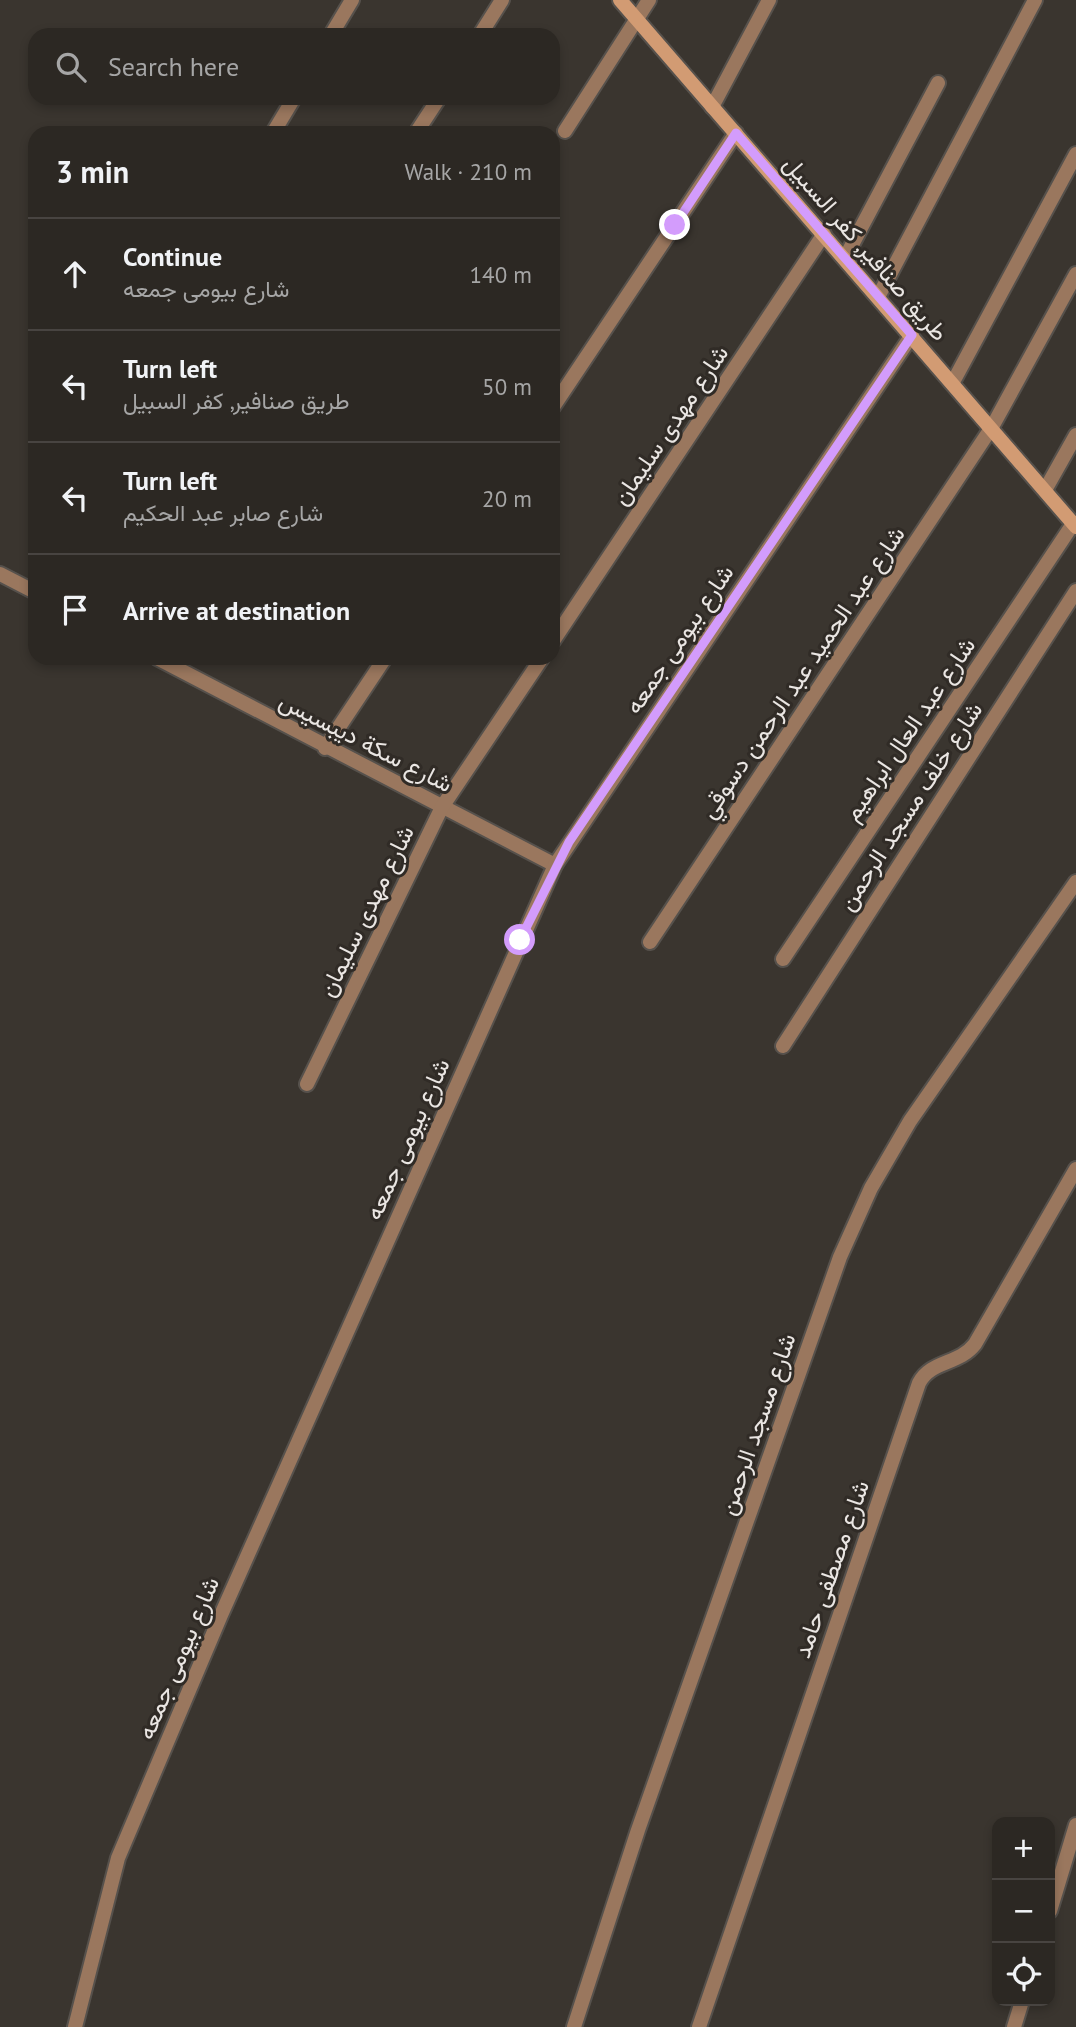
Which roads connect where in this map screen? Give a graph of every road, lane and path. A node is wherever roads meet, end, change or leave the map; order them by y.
1 (352, 0) edge
2 (502, 0) edge
3 (620, 0) edge
4 (649, 0) edge
5 (769, 0) edge
6 (1035, 0) edge
7 (638, 20) junction
8 (335, 28) edge
9 (484, 28) edge
10 (938, 83) dead end
11 (290, 105) edge
12 (434, 105) edge
13 (712, 107) junction
14 (278, 126) edge
15 (421, 126) edge
16 (565, 131) dead end
17 (736, 133) junction
18 (1076, 155) edge
19 (824, 234) junction
20 (845, 258) junction
21 (1076, 274) edge
22 (878, 297) junction
23 (912, 335) junction
24 (953, 382) junction
25 (560, 397) edge
26 (992, 427) junction
27 (1076, 435) edge
28 (1045, 490) junction
29 (1075, 526) edge
30 (0, 574) edge
31 (28, 588) edge
32 (1076, 591) edge
33 (560, 630) edge
34 (170, 665) edge
35 (380, 665) edge
36 (537, 665) edge
37 (325, 748) junction
38 (442, 807) junction
39 (555, 865) junction
40 (1076, 882) edge
41 (650, 942) dead end
42 (783, 959) dead end
43 (783, 1046) dead end
44 (307, 1084) dead end
45 (1076, 1169) edge
46 (1076, 1825) edge
47 (1055, 1894) edge
48 (1020, 2006) edge
49 (75, 2027) edge
50 (573, 2027) edge
51 (699, 2027) edge
52 (1014, 2027) edge

1 - 8 street
2 - 9 street
3 - 7 street, طريق صنافير, كفر السبيل
4 - 7 street
5 - 13 street
6 - 22 street
7 - 13 street, طريق صنافير, كفر السبيل
7 - 16 street
10 - 20 street
11 - 14 street
12 - 15 street
13 - 17 street, طريق صنافير, كفر السبيل
17 - 19 street, طريق صنافير, كفر السبيل
17 - 25 street
18 - 24 street
19 - 20 street, طريق صنافير, كفر السبيل
19 - 33 street, شارع مهدى سليمان
20 - 22 street, طريق صنافير, كفر السبيل
21 - 26 street, شارع عبد الحميد عبد الرحمن دسوقي
22 - 23 street, طريق صنافير, كفر السبيل
23 - 24 street, طريق صنافير, كفر السبيل
23 - 39 street, شارع بيومى جمعه
24 - 26 street, طريق صنافير, كفر السبيل
26 - 28 street, طريق صنافير, كفر السبيل
26 - 41 street, شارع عبد الحميد عبد الرحمن دسوقي
27 - 28 street
28 - 29 street, طريق صنافير, كفر السبيل
29 - 42 street, شارع عبد العال ابراهيم
30 - 31 street
32 - 43 street, شارع خلف مسجد الرحمن
34 - 37 street, شارع سكة ديبسيس
35 - 37 street
36 - 38 street, شارع مهدى سليمان
37 - 38 street, شارع سكة ديبسيس
38 - 39 street, شارع سكة ديبسيس
38 - 44 street, شارع مهدى سليمان
39 - 49 street, شارع بيومى جمعه
40 - 50 street, شارع مسجد الرحمن
45 - 51 street, شارع مصطفى حامد
46 - 47 street
48 - 52 street

